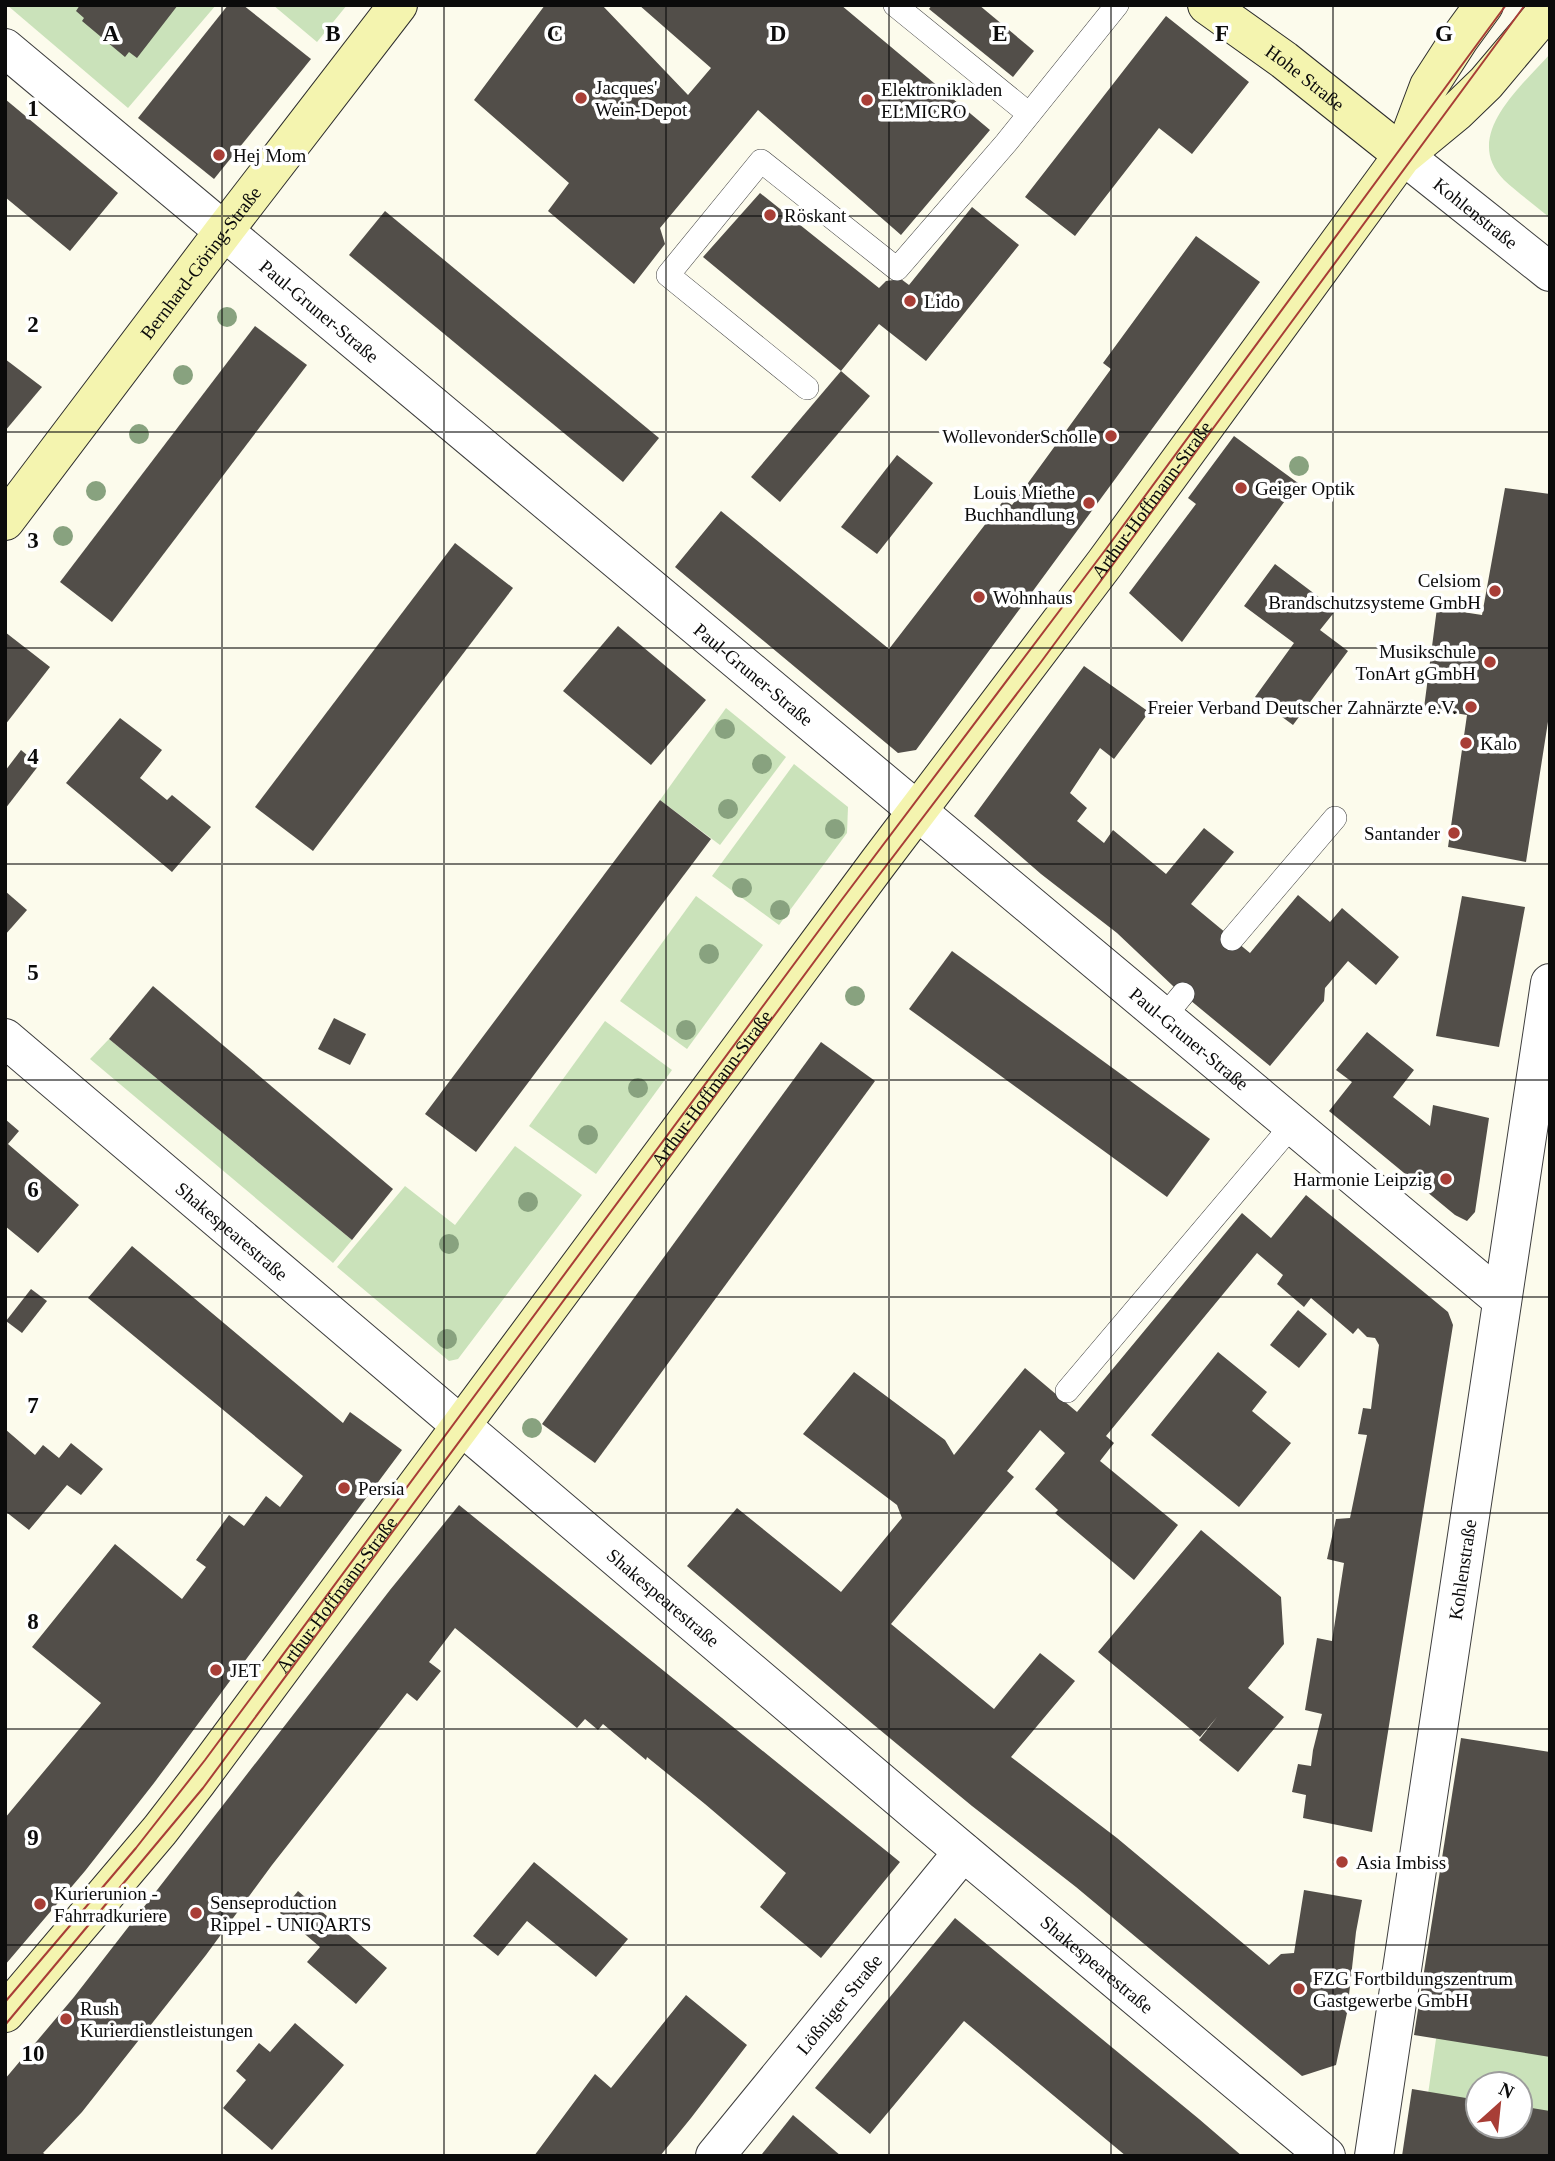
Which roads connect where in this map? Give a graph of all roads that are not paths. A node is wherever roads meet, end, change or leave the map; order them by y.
1 (398, 5) edge
2 (895, 5) edge
3 (1117, 5) edge
4 (1207, 5) edge
5 (1485, 5) edge
6 (1550, 7) edge
7 (5, 48) edge
8 (1029, 114) junction
9 (1403, 155) junction
10 (224, 231) junction
11 (1550, 272) edge
12 (807, 388) dead end
13 (5, 521) edge
14 (917, 812) junction
15 (1335, 818) dead end
16 (1232, 939) dead end
17 (1550, 983) edge
18 (5, 1038) edge
19 (1293, 1124) junction
20 (1502, 1300) junction
21 (1067, 1391) dead end
22 (461, 1426) junction
23 (963, 1852) junction
24 (5, 2013) edge
25 (715, 2156) edge
26 (1326, 2156) edge
27 (1374, 2156) edge

1 - 10 street, Bernhard-Göring-Straße
2 - 8 lane
3 - 8 lane
4 - 9 street, Hohe Straße
5 - 9 street, Arthur-Hoffmann-Straße
6 - 9 street, Arthur-Hoffmann-Straße
7 - 10 street, Paul-Gruner-Straße
8 - 12 lane
9 - 11 street, Kohlenstraße
9 - 14 street, Arthur-Hoffmann-Straße
10 - 13 street, Bernhard-Göring-Straße
10 - 14 street, Paul-Gruner-Straße
14 - 19 street, Paul-Gruner-Straße
14 - 22 street, Arthur-Hoffmann-Straße
15 - 16 lane
17 - 20 street, Kohlenstraße
18 - 22 street, Shakespearestraße
19 - 20 street, Paul-Gruner-Straße
19 - 21 lane
20 - 27 street, Kohlenstraße
22 - 23 street, Shakespearestraße
22 - 24 street, Arthur-Hoffmann-Straße
23 - 25 street, Lößniger Straße
23 - 26 street, Shakespearestraße

